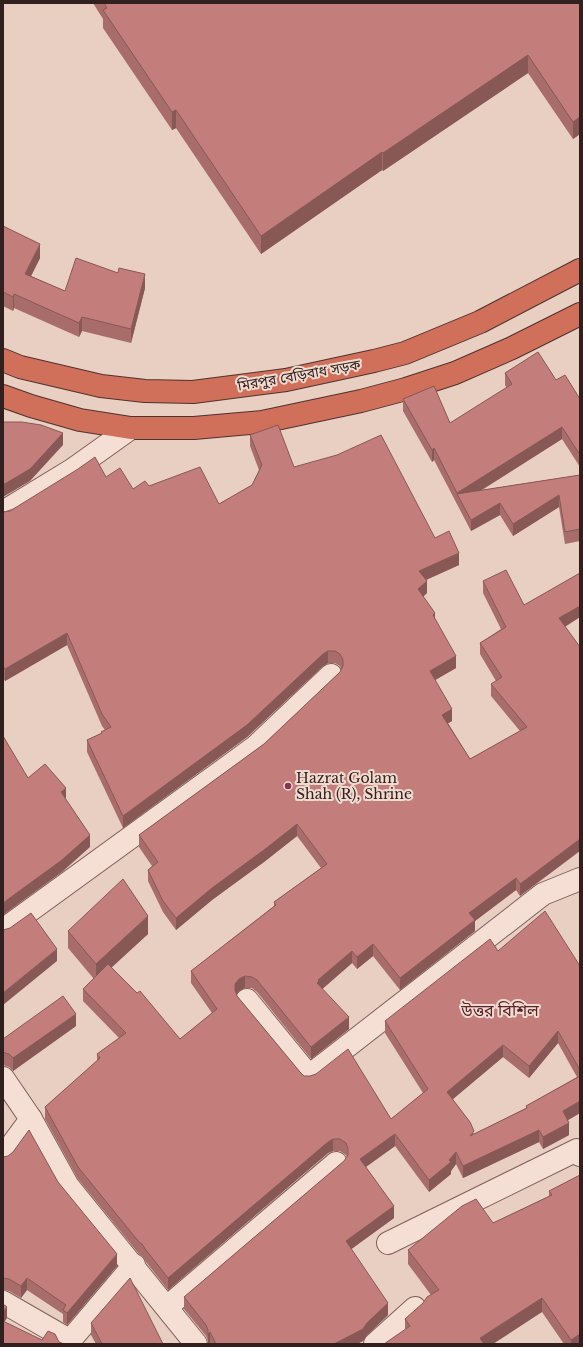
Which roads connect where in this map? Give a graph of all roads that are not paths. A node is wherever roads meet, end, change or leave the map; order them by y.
1 (580, 270) edge
2 (580, 314) edge
3 (3, 360) edge
4 (3, 396) edge
5 (131, 428) junction
6 (3, 512) edge
7 (331, 675) dead end
8 (580, 879) edge
9 (3, 930) edge
10 (247, 1000) dead end
11 (3, 1078) edge
12 (31, 1119) junction
13 (579, 1151) edge
14 (3, 1157) edge
15 (336, 1164) dead end
16 (388, 1243) dead end
17 (134, 1265) junction
18 (3, 1302) edge
19 (167, 1307) junction
20 (415, 1308) edge
21 (68, 1342) edge
22 (196, 1344) edge
23 (375, 1344) edge

1 - 3 highway, মিরপুর বেড়িবাধ সড়ক
2 - 5 highway
4 - 5 highway
5 - 6 street
7 - 9 street
8 - 10 street
11 - 12 street
12 - 14 street
12 - 17 street
13 - 16 street
15 - 19 street
17 - 19 street
17 - 21 street
18 - 21 street
19 - 22 street
20 - 23 street

